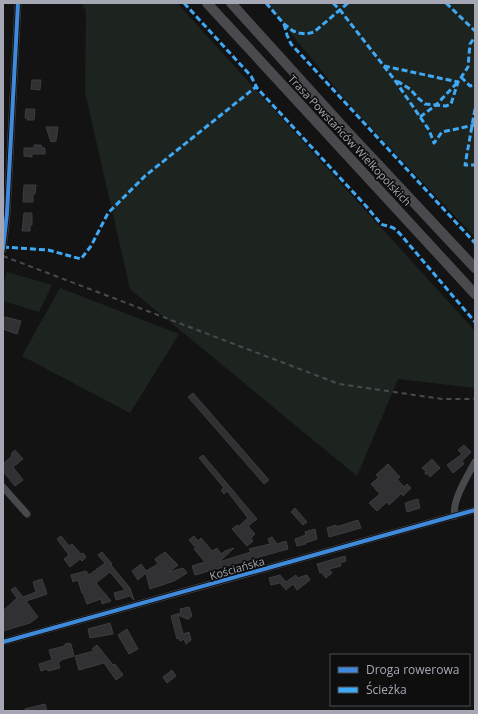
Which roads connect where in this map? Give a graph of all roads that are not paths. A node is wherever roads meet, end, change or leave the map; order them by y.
1 (18, 3) edge
2 (207, 3) edge
3 (231, 3) edge
4 (3, 249) edge
5 (475, 268) edge
6 (475, 294) edge
7 (475, 462) edge
8 (3, 487) edge
9 (475, 510) edge
10 (27, 514) dead end
11 (455, 516) junction
12 (3, 642) edge

1 - 4 street
2 - 6 highway, Trasa Powstańców Wielkopolskich
3 - 5 highway, Trasa Powstańców Wielkopolskich
7 - 11 street
8 - 10 street
9 - 11 street, Kościańska
11 - 12 street, Kościańska

